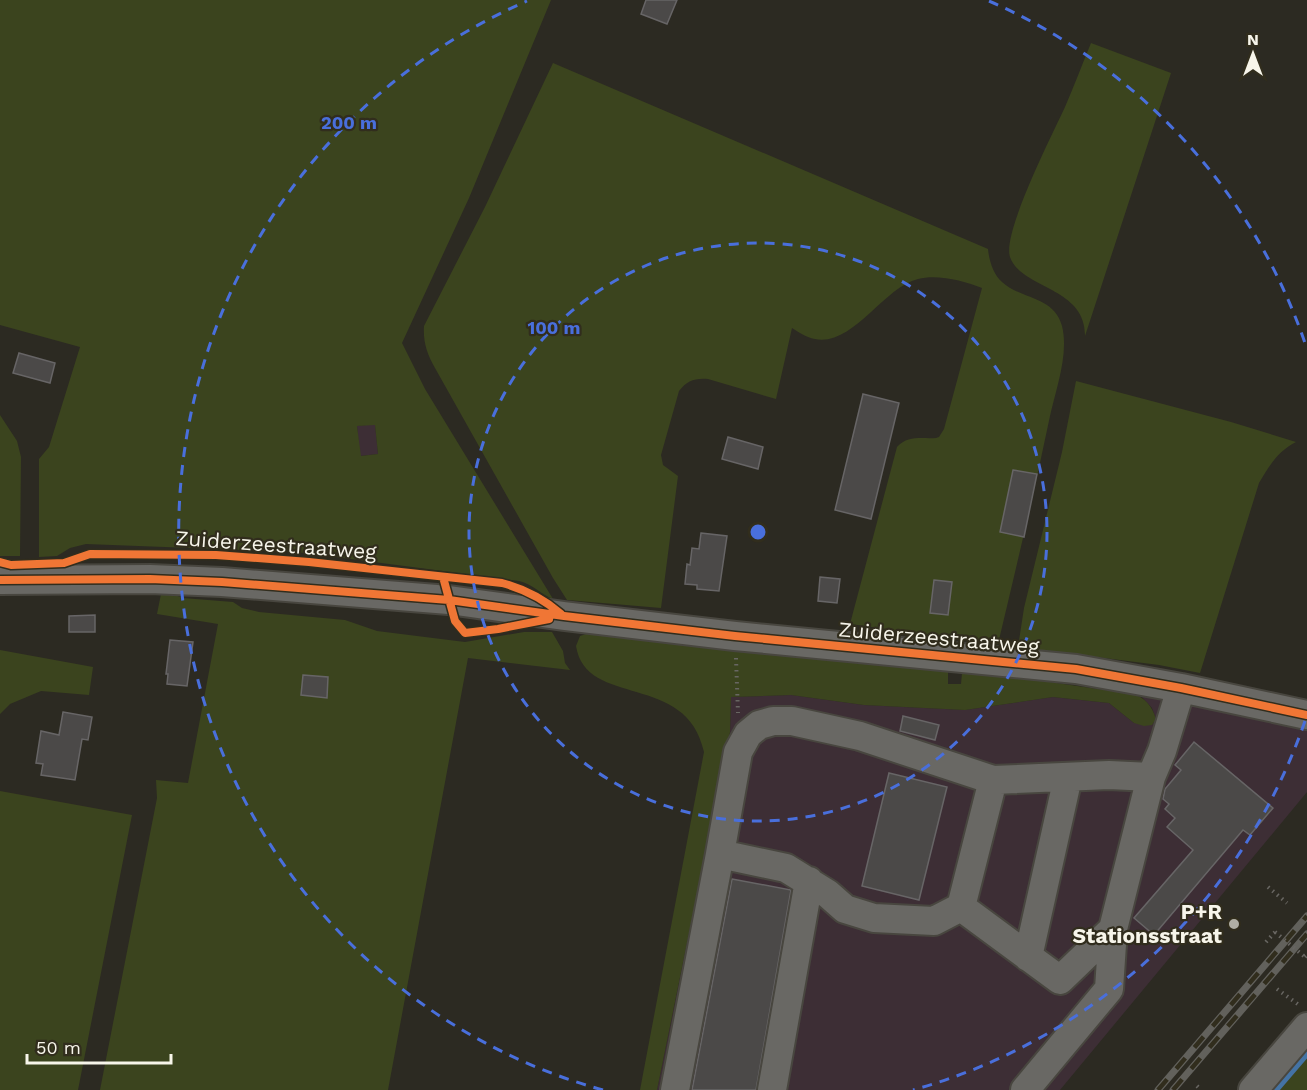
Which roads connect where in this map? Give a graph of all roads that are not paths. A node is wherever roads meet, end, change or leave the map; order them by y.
1 (0, 580) edge
2 (1181, 688) junction
3 (1307, 715) edge
4 (1068, 777) junction
5 (1151, 777) junction
6 (993, 780) junction
7 (720, 854) junction
8 (809, 881) junction
9 (961, 907) junction
10 (1113, 929) junction
11 (1028, 957) junction
12 (1307, 1027) edge
13 (675, 1090) edge
14 (772, 1090) edge
15 (1025, 1090) edge
16 (1253, 1090) edge

1 - 2 street, Zuiderzeestraatweg
2 - 3 street, Zuiderzeestraatweg
2 - 5 street
4 - 5 street
4 - 6 street
4 - 11 street
5 - 10 street
6 - 7 street
6 - 9 street
7 - 8 street
7 - 13 street
8 - 9 street
8 - 14 street
9 - 11 street
10 - 11 street
10 - 15 street
12 - 16 street

